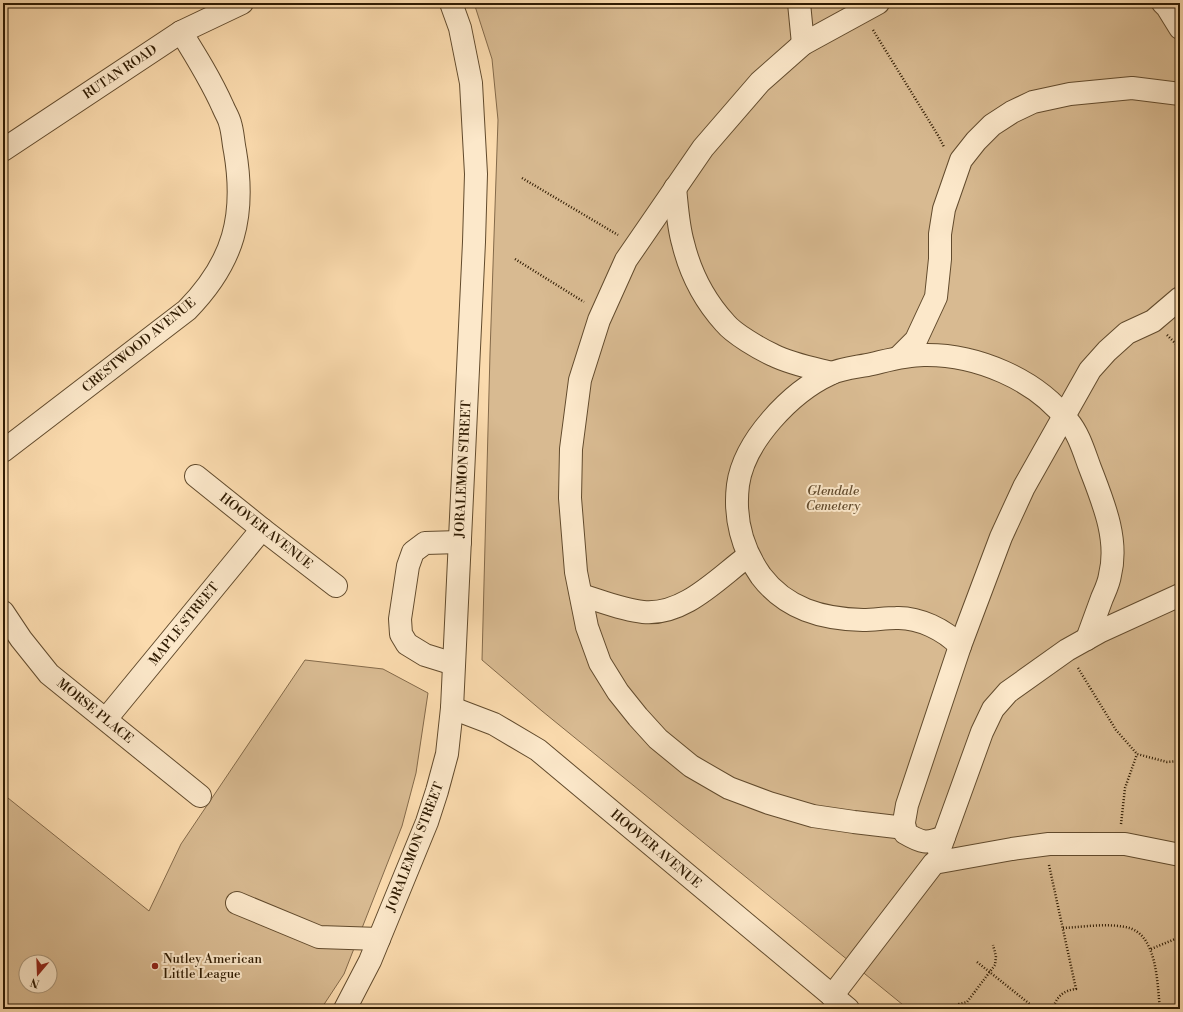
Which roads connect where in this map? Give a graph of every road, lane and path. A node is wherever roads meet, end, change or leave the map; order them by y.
1 (242, 3) edge
2 (451, 3) edge
3 (799, 3) edge
4 (1163, 3) edge
5 (870, 7) edge
6 (1180, 28) edge
7 (181, 32) junction
8 (803, 44) junction
9 (1180, 94) edge
10 (3, 150) edge
11 (945, 150) dead end
12 (522, 178) dead end
13 (675, 188) junction
14 (636, 246) junction
15 (515, 259) dead end
16 (1180, 298) edge
17 (601, 314) junction
18 (899, 357) junction
19 (832, 373) junction
20 (1064, 416) junction
21 (3, 451) edge
22 (196, 476) dead end
23 (262, 529) junction
24 (460, 542) junction
25 (748, 556) junction
26 (336, 586) dead end
27 (580, 595) junction
28 (1180, 595) edge
29 (3, 612) edge
30 (1087, 639) junction
31 (960, 646) junction
32 (1067, 650) junction
33 (454, 664) junction
34 (452, 708) junction
35 (106, 719) junction
36 (1137, 754) junction
37 (1180, 761) edge
38 (200, 796) dead end
39 (905, 828) junction
40 (944, 837) junction
41 (1119, 844) junction
42 (1045, 845) junction
43 (1180, 855) edge
44 (934, 863) junction
45 (237, 903) dead end
46 (1063, 928) junction
47 (382, 932) junction
48 (1180, 937) edge
49 (993, 945) dead end
50 (1151, 949) junction
51 (977, 962) dead end
52 (990, 972) junction
53 (840, 1002) edge
54 (345, 1009) edge
55 (955, 1009) edge
56 (1036, 1009) edge
57 (1053, 1009) edge
58 (1160, 1009) edge

1 - 7 street, RUTAN ROAD
2 - 24 street, JORALEMON STREET
3 - 8 street
4 - 6 street
5 - 8 street
5 - 11 path
7 - 10 street, RUTAN ROAD
7 - 21 street, CRESTWOOD AVENUE
8 - 13 street
9 - 18 street
12 - 14 path
13 - 14 street
13 - 19 street
14 - 17 street
15 - 17 path
16 - 20 street
17 - 27 street
18 - 19 street
18 - 20 street
19 - 25 street
20 - 30 street
20 - 31 street
22 - 23 street, HOOVER AVENUE
23 - 26 street, HOOVER AVENUE
23 - 35 street, MAPLE STREET
24 - 33 street, JORALEMON STREET
24 - 33 street
25 - 27 street
25 - 31 street
27 - 39 street
28 - 30 street
29 - 35 street, MORSE PLACE
30 - 32 street
31 - 39 street
32 - 36 path
32 - 40 street
33 - 34 street, JORALEMON STREET
34 - 47 street, JORALEMON STREET
34 - 53 street, HOOVER AVENUE
35 - 38 street, MORSE PLACE
36 - 37 path
36 - 41 path
39 - 40 street
40 - 44 street
41 - 42 street
41 - 43 street
42 - 44 street
42 - 46 path
44 - 53 street
45 - 47 street
46 - 50 path
46 - 57 path
47 - 54 street, JORALEMON STREET
48 - 50 path
49 - 52 path
50 - 58 path
51 - 52 path
52 - 55 path
52 - 56 path

